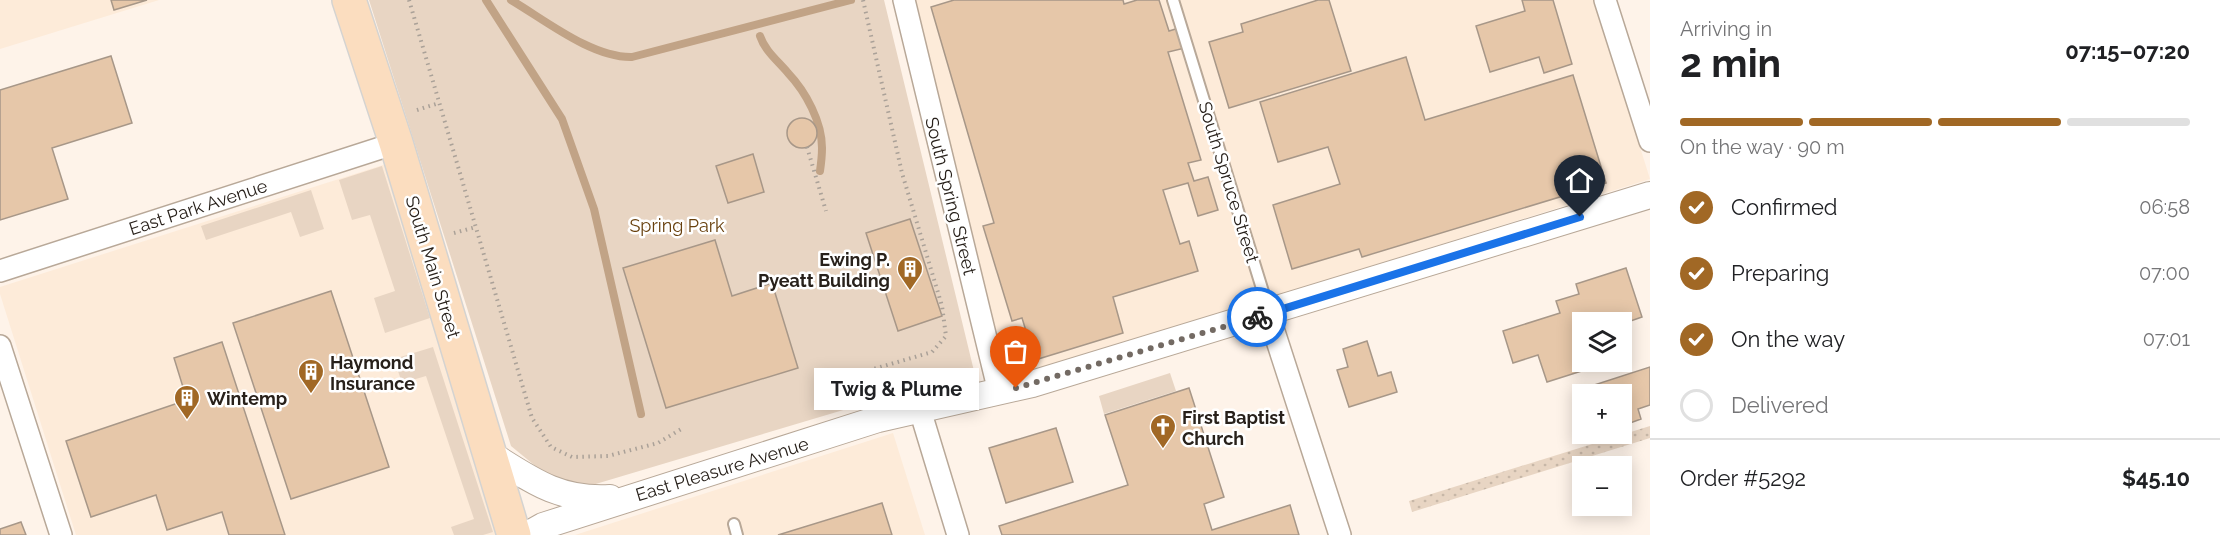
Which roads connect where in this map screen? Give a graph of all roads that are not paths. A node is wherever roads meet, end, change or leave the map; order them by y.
1 (350, 0) edge
2 (904, 0) edge
3 (1173, 0) edge
4 (1605, 0) edge
5 (1650, 141) edge
6 (396, 144) junction
7 (1650, 195) edge
8 (0, 271) edge
9 (1268, 314) junction
10 (0, 346) edge
11 (999, 392) junction
12 (920, 410) junction
13 (490, 454) junction
14 (631, 497) junction
15 (61, 535) edge
16 (514, 535) edge
17 (527, 535) edge
18 (958, 535) edge
19 (1340, 535) edge

1 - 6 main road, South Main Street
2 - 11 street, South Spring Street
3 - 9 lane, South Spruce Street
4 - 5 street
6 - 8 street, East Park Avenue
6 - 13 main road, South Main Street
7 - 9 street, East Pleasure Avenue
9 - 11 street, East Pleasure Avenue
9 - 19 street, South Spruce Street
10 - 15 street
11 - 12 street, East Pleasure Avenue
12 - 14 street, East Pleasure Avenue
12 - 18 street
13 - 14 street
13 - 16 main road, South Main Street
14 - 17 street, East Pleasure Avenue

